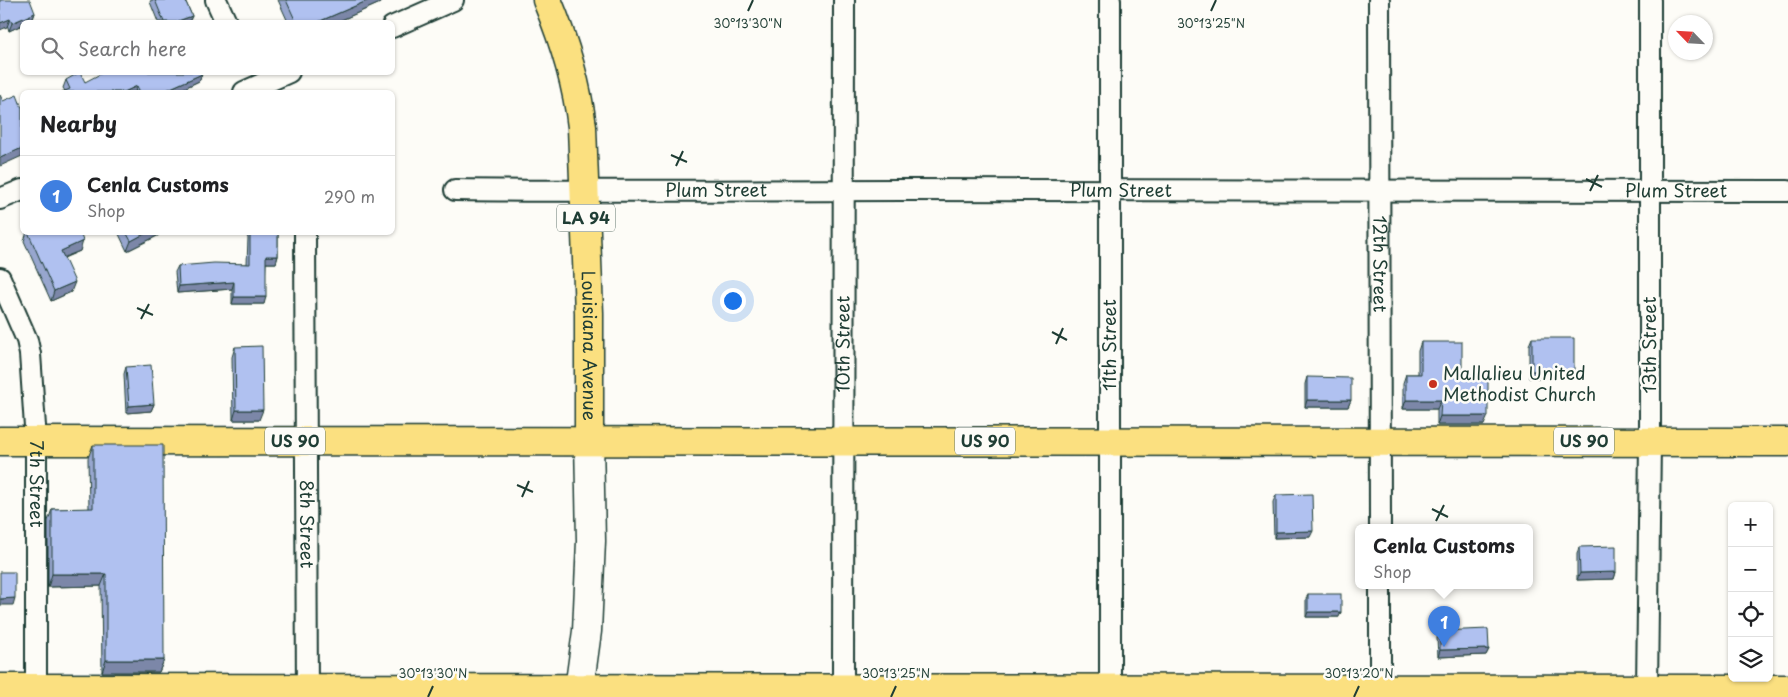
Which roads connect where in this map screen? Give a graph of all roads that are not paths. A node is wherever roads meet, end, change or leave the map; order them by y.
1 (216, 0) edge
2 (453, 0) edge
3 (547, 0) edge
4 (844, 0) edge
5 (1110, 0) edge
6 (1379, 0) edge
7 (1650, 0) edge
8 (225, 20) edge
9 (395, 26) edge
10 (281, 75) edge
11 (251, 86) edge
12 (455, 190) dead end
13 (843, 190) junction
14 (1110, 190) junction
15 (20, 191) edge
16 (1788, 191) edge
17 (585, 192) junction
18 (1380, 192) junction
19 (1650, 192) junction
20 (0, 200) edge
21 (305, 235) edge
22 (0, 278) edge
23 (589, 440) junction
24 (844, 440) junction
25 (0, 441) edge
26 (36, 441) junction
27 (306, 441) junction
28 (1111, 441) junction
29 (1380, 441) junction
30 (1650, 442) junction
31 (1788, 442) edge
32 (1380, 524) edge
33 (1380, 589) edge
34 (0, 688) edge
35 (843, 689) junction
36 (1380, 689) junction
37 (1647, 689) junction
38 (1110, 690) junction
39 (1788, 690) edge
40 (578, 692) edge
41 (36, 693) edge
42 (307, 693) edge

1 - 8 street
2 - 9 street
3 - 17 main road, Louisiana Avenue / LA 94
4 - 13 street, 10th Street
5 - 14 street, 11th Street
6 - 18 street, 12th Street
7 - 19 street, 13th Street
10 - 11 street
12 - 17 street, Plum Street
13 - 14 street, Plum Street
13 - 17 street, Plum Street
13 - 24 street, 10th Street
14 - 18 street, Plum Street
14 - 28 street, 11th Street
15 - 20 street
16 - 19 street, Plum Street
17 - 23 main road, Louisiana Avenue / LA 94
18 - 19 street, Plum Street
18 - 29 street, 12th Street
19 - 30 street, 13th Street
21 - 27 street, 8th Street
22 - 26 street, 7th Street
23 - 24 main road, US 90
23 - 27 main road, US 90
23 - 40 main road, Louisiana Avenue
24 - 28 main road, US 90
24 - 35 street, 10th Street
25 - 26 main road, US 90
26 - 27 main road, US 90
26 - 41 street, 7th Street
27 - 42 street, 8th Street
28 - 29 main road, US 90
28 - 38 street, 11th Street
29 - 30 main road, US 90
29 - 32 street, 12th Street
30 - 31 main road, US 90
30 - 37 street, 13th Street
33 - 36 street
34 - 41 main road
35 - 38 main road
35 - 40 main road
36 - 37 main road
36 - 38 main road
37 - 39 main road
40 - 42 main road
41 - 42 main road

